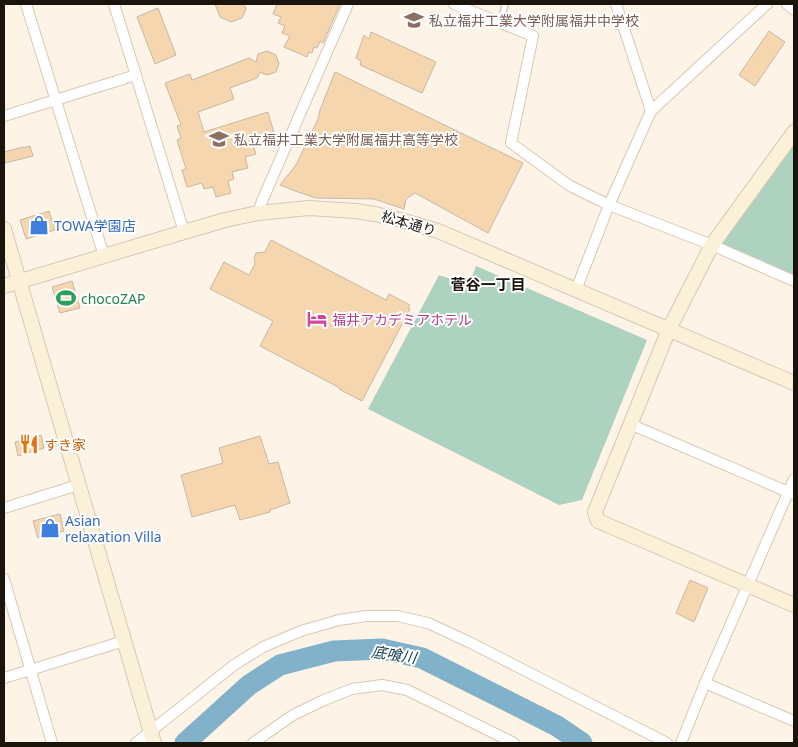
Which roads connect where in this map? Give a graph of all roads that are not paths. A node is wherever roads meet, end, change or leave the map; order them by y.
1 (26, 4) edge
2 (114, 4) edge
3 (348, 4) edge
4 (454, 4) edge
5 (505, 4) edge
6 (616, 4) edge
7 (767, 4) edge
8 (787, 4) edge
9 (794, 10) edge
10 (501, 23) junction
11 (136, 75) junction
12 (55, 100) junction
13 (651, 111) junction
14 (4, 116) edge
15 (794, 132) edge
16 (609, 205) junction
17 (258, 213) junction
18 (4, 229) edge
19 (184, 232) junction
20 (712, 246) junction
21 (104, 256) junction
22 (19, 282) junction
23 (794, 282) edge
24 (4, 286) edge
25 (576, 290) junction
26 (669, 329) junction
27 (794, 383) edge
28 (630, 424) junction
29 (794, 479) edge
30 (78, 484) junction
31 (791, 493) edge
32 (4, 508) edge
33 (4, 580) edge
34 (749, 586) junction
35 (6, 594) edge
36 (794, 606) edge
37 (124, 641) junction
38 (30, 670) junction
39 (4, 678) edge
40 (705, 683) junction
41 (794, 721) edge
42 (152, 739) edge
43 (52, 743) edge
44 (136, 743) edge
45 (253, 743) edge
46 (514, 743) edge
47 (667, 743) edge
48 (681, 743) edge

1 - 12 street
2 - 11 street
3 - 17 street
4 - 10 street
5 - 10 lane
6 - 13 street
7 - 13 street
8 - 9 street
10 - 16 street
11 - 12 street
11 - 19 street
12 - 14 street
12 - 21 street
13 - 16 street
15 - 20 street
16 - 20 street
16 - 25 street
17 - 19 street, 松本通り
17 - 25 street, 松本通り
18 - 22 street
19 - 21 street, 松本通り
20 - 23 street
20 - 26 street
21 - 22 street, 松本通り
22 - 24 street, 松本通り
22 - 30 street
25 - 26 street, 松本通り
26 - 27 street, 松本通り
26 - 28 street
28 - 31 street
28 - 34 street
29 - 31 street
30 - 32 street
30 - 37 street
31 - 34 street
33 - 35 street
34 - 36 street
34 - 40 street
35 - 38 street
37 - 38 street
37 - 42 street
38 - 39 street
38 - 43 street
40 - 41 street
40 - 48 street
42 - 44 street
42 - 47 street
45 - 46 street

